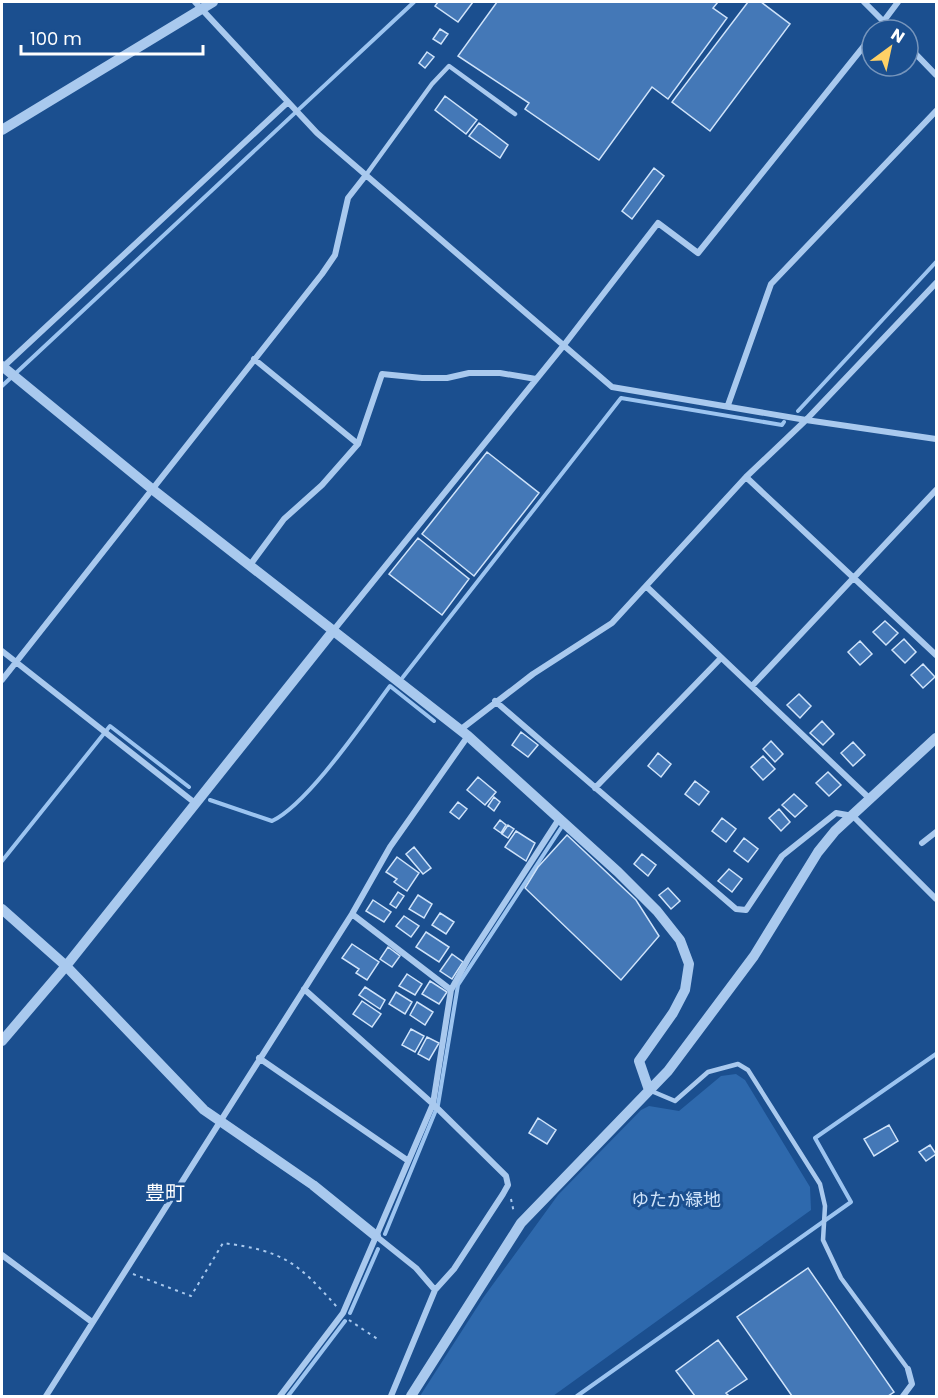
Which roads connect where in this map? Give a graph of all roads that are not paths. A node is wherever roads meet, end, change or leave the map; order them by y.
1 (213, 2) edge
2 (864, 2) edge
3 (898, 2) edge
4 (198, 5) edge
5 (881, 18) edge
6 (886, 18) edge
7 (860, 51) edge
8 (920, 58) edge
9 (936, 75) edge
10 (289, 104) junction
11 (936, 111) edge
12 (515, 114) dead end
13 (2, 130) edge
14 (366, 175) junction
15 (936, 283) edge
16 (564, 345) junction
17 (254, 359) junction
18 (3, 367) edge
19 (536, 379) junction
20 (728, 405) junction
21 (806, 420) junction
22 (936, 439) edge
23 (358, 444) junction
24 (746, 477) junction
25 (152, 489) junction
26 (936, 489) edge
27 (250, 565) junction
28 (856, 577) junction
29 (647, 587) junction
30 (333, 631) junction
31 (2, 651) edge
32 (936, 655) edge
33 (720, 658) junction
34 (16, 662) junction
35 (2, 680) edge
36 (752, 686) junction
37 (495, 701) junction
38 (464, 733) junction
39 (936, 738) edge
40 (595, 788) junction
41 (869, 798) junction
42 (195, 803) junction
43 (853, 816) junction
44 (559, 819) junction
45 (936, 832) edge
46 (922, 843) dead end
47 (936, 899) edge
48 (2, 909) edge
49 (352, 914) junction
50 (66, 966) junction
51 (304, 989) junction
52 (451, 990) junction
53 (2, 1041) edge
54 (259, 1058) junction
55 (650, 1090) junction
56 (436, 1106) junction
57 (219, 1120) junction
58 (407, 1160) junction
59 (376, 1236) junction
60 (2, 1255) edge
61 (435, 1290) junction
62 (92, 1322) junction
63 (908, 1369) joint
64 (46, 1396) edge
65 (280, 1396) edge
66 (391, 1396) edge
67 (411, 1396) edge
68 (903, 1396) edge

1 - 4 street
2 - 5 street
3 - 6 street
4 - 10 street
4 - 13 street
7 - 16 street
8 - 9 street
10 - 14 street
10 - 18 street
11 - 20 street
12 - 14 lane
14 - 16 street
14 - 17 street
15 - 21 street
16 - 19 street
16 - 20 street
17 - 23 street
17 - 25 street
18 - 25 street
19 - 23 street
19 - 30 street
20 - 21 street
21 - 22 street
21 - 24 street
23 - 27 street
24 - 28 street
24 - 29 street
25 - 27 street
25 - 34 street
26 - 28 street
27 - 30 street
28 - 32 street
28 - 36 street
29 - 33 street
29 - 37 street
30 - 38 street
30 - 42 street
31 - 34 street
33 - 36 street
33 - 40 street
34 - 35 street
34 - 42 street
36 - 41 street
37 - 38 street
37 - 40 street
38 - 44 street
38 - 49 street
39 - 41 street
40 - 43 street
41 - 43 street
42 - 50 street
43 - 47 street
43 - 55 street
44 - 52 street
44 - 55 street
45 - 46 street
48 - 50 street
49 - 51 street
49 - 52 street
50 - 53 street
50 - 57 street
51 - 54 street
51 - 56 street
52 - 56 street
54 - 57 street
54 - 58 street
55 - 63 lane
55 - 67 street
56 - 58 street
56 - 61 street
57 - 59 street
57 - 62 street
58 - 59 street
59 - 61 street
59 - 65 street
60 - 62 street
61 - 66 street
62 - 64 street
63 - 68 street

